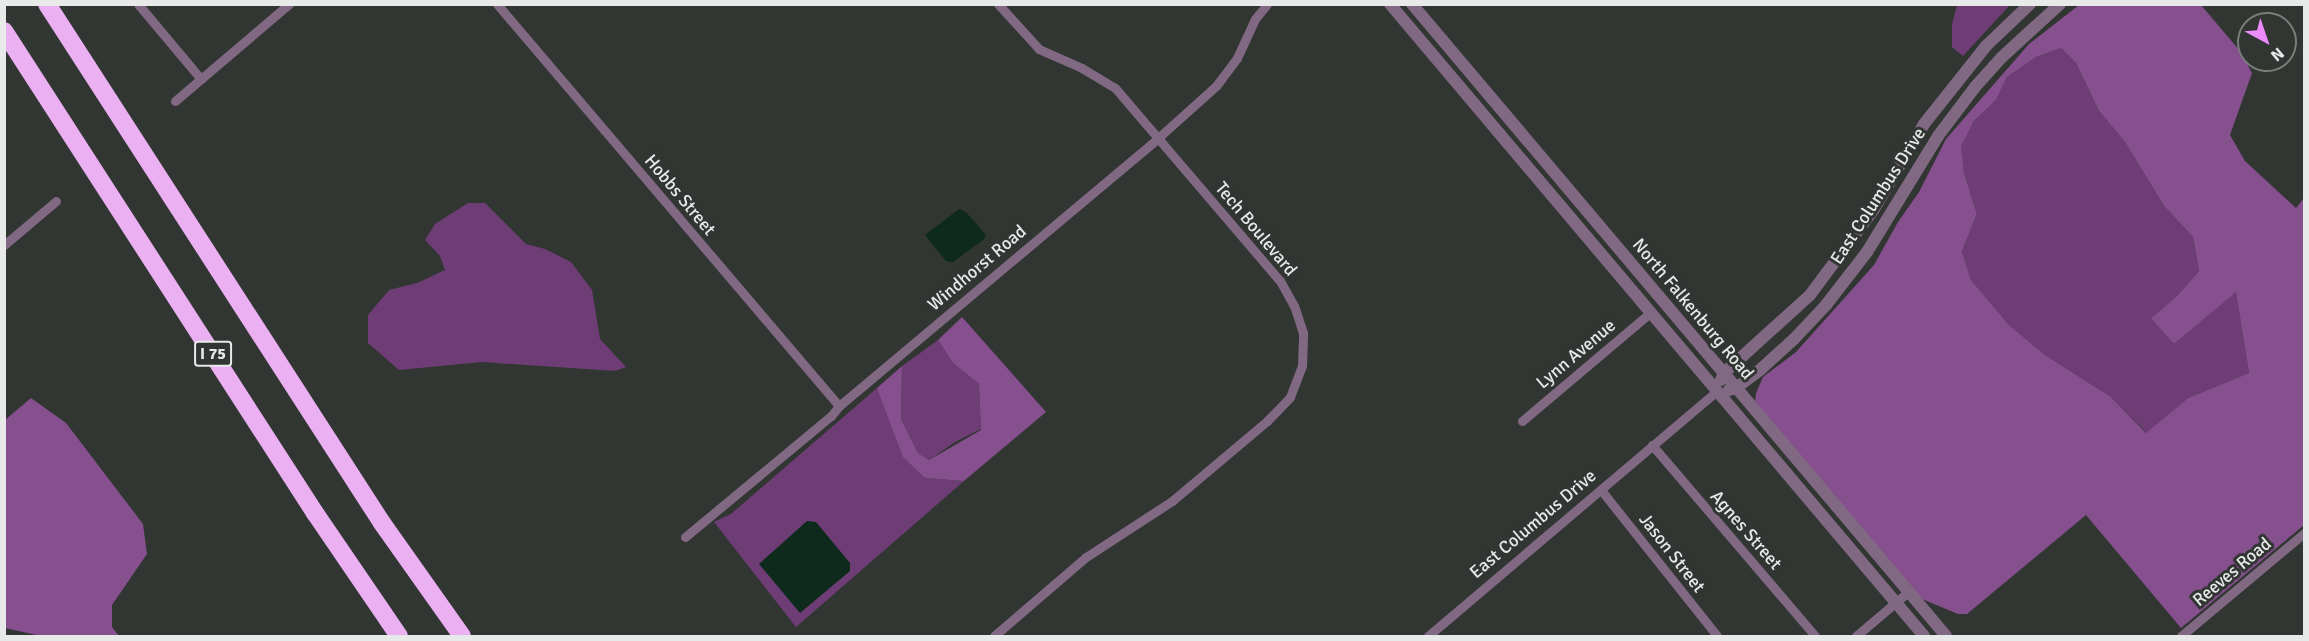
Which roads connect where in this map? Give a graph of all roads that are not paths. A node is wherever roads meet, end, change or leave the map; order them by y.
1 (47, 4) edge
2 (138, 4) edge
3 (289, 4) edge
4 (497, 4) edge
5 (998, 4) edge
6 (1267, 4) edge
7 (1390, 4) edge
8 (1412, 4) edge
9 (2030, 4) edge
10 (2060, 4) edge
11 (4, 31) edge
12 (201, 79) junction
13 (175, 101) dead end
14 (1158, 138) junction
15 (1908, 147) junction
16 (1925, 157) junction
17 (56, 201) dead end
18 (4, 245) edge
19 (1650, 313) junction
20 (1724, 373) junction
21 (1736, 388) junction
22 (1716, 393) junction
23 (839, 406) junction
24 (1522, 421) dead end
25 (1652, 445) junction
26 (1601, 490) junction
27 (2304, 533) edge
28 (685, 537) dead end
29 (1909, 591) junction
30 (1895, 602) junction
31 (399, 636) edge
32 (462, 636) edge
33 (994, 636) edge
34 (1428, 636) edge
35 (1717, 636) edge
36 (1815, 636) edge
37 (1856, 636) edge
38 (1924, 636) edge
39 (1946, 636) edge
40 (2181, 636) edge

1 - 32 highway
2 - 12 street
3 - 12 street
4 - 23 street, Hobbs Street
5 - 14 street, Tech Boulevard
6 - 14 street, Windhorst Road
7 - 19 street, North Falkenburg Road
8 - 20 street, North Falkenburg Road
9 - 15 street, East Columbus Drive
10 - 16 street, East Columbus Drive
11 - 31 highway, I 75
12 - 13 street
14 - 23 street, Windhorst Road
14 - 33 street, Tech Boulevard
15 - 16 street
15 - 20 street, East Columbus Drive
16 - 21 street, East Columbus Drive
17 - 18 street
19 - 22 street, North Falkenburg Road
19 - 24 street, Lynn Avenue
20 - 21 street, North Falkenburg Road
20 - 22 street, East Columbus Drive
21 - 22 street, East Columbus Drive
21 - 29 street, North Falkenburg Road
22 - 25 street, East Columbus Drive
22 - 30 street, North Falkenburg Road
23 - 28 street, Windhorst Road
25 - 26 street, East Columbus Drive
25 - 36 street, Agnes Street
26 - 34 street, East Columbus Drive
26 - 35 street, Jason Street
27 - 40 street, Reeves Road
29 - 30 street
29 - 39 street, North Falkenburg Road
30 - 37 street
30 - 38 street, North Falkenburg Road

